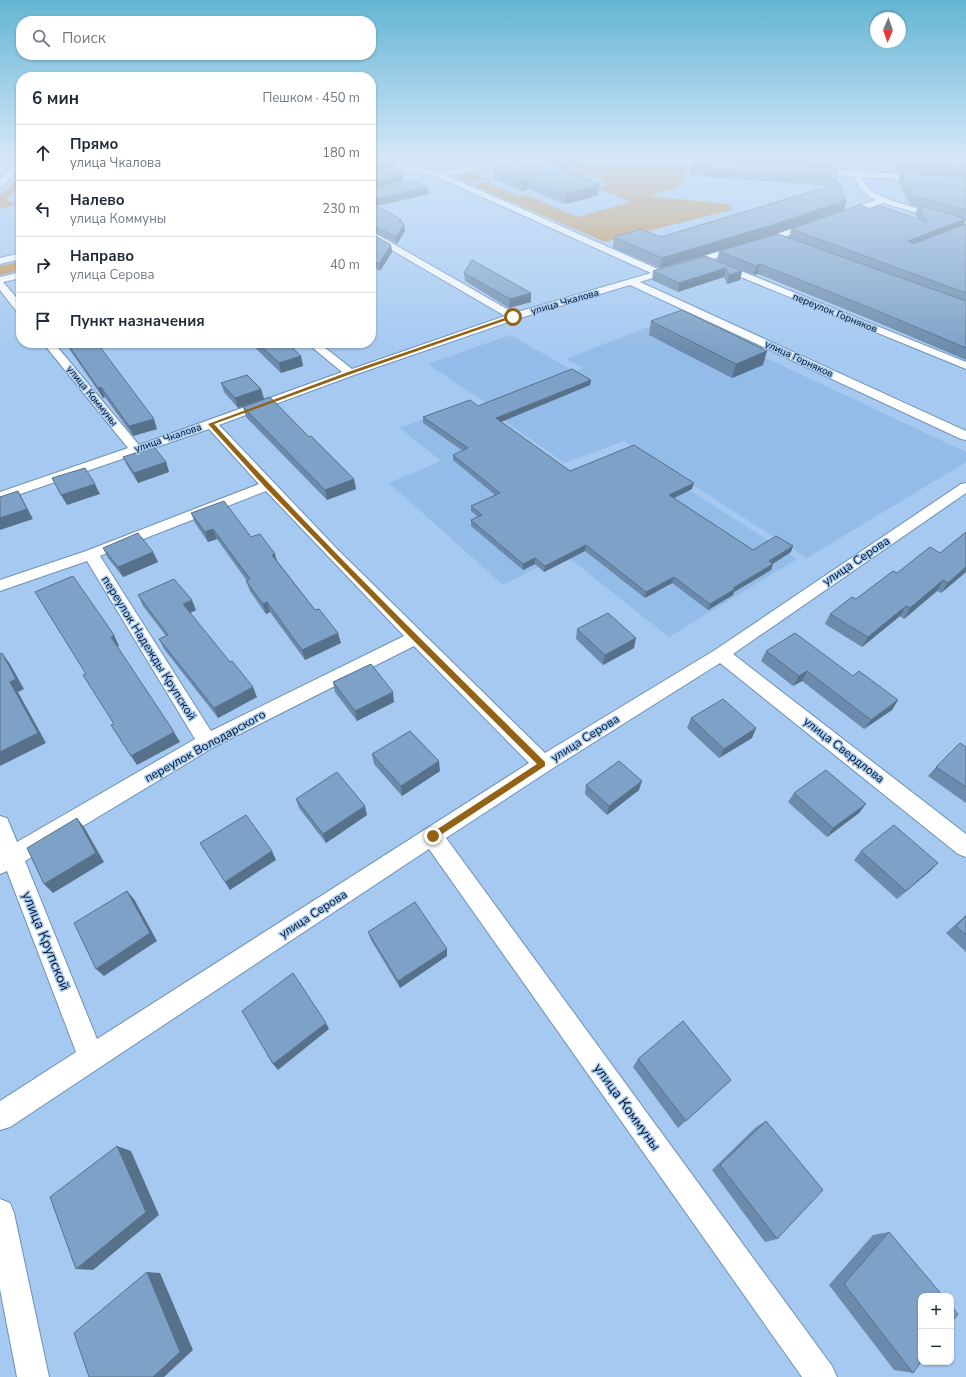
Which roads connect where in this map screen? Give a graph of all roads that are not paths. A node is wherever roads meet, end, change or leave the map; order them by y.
1 (546, 222) edge
2 (820, 222) edge
3 (376, 237) edge
4 (776, 238) junction
5 (790, 243) edge
6 (16, 257) edge
7 (704, 260) junction
8 (0, 261) edge
9 (660, 273) junction
10 (16, 276) edge
11 (0, 280) edge
12 (631, 282) junction
13 (0, 284) edge
14 (16, 304) edge
15 (513, 317) junction
16 (52, 348) edge
17 (318, 348) edge
18 (966, 366) edge
19 (350, 373) junction
20 (211, 424) junction
21 (966, 436) edge
22 (136, 449) junction
23 (267, 486) junction
24 (966, 487) edge
25 (0, 497) edge
26 (92, 554) junction
27 (0, 586) edge
28 (415, 638) junction
29 (721, 654) junction
30 (207, 742) junction
31 (542, 764) junction
32 (0, 825) edge
33 (433, 836) junction
34 (966, 847) edge
35 (6, 861) edge
36 (92, 1057) junction
37 (0, 1117) edge
38 (0, 1213) edge
39 (33, 1377) edge
40 (821, 1377) edge

1 - 9 street
2 - 4 street, улица Чкалова
3 - 15 street
4 - 5 street
4 - 7 street, улица Чкалова
6 - 8 street
7 - 9 street, улица Чкалова
7 - 18 street, переулок Горняков
9 - 12 street, улица Чкалова
10 - 11 street
12 - 15 street, улица Чкалова
12 - 21 street, улица Горняков
13 - 14 street
15 - 19 street, улица Чкалова
16 - 22 street, улица Коммуны
17 - 19 street
19 - 20 street, улица Чкалова
20 - 22 street, улица Чкалова
20 - 23 street
22 - 25 street, улица Чкалова
23 - 26 street
23 - 28 street
24 - 29 street, улица Серова
26 - 27 street
26 - 30 street, переулок Надежды Крупской
28 - 30 street, переулок Володарского
28 - 31 street
29 - 31 street, улица Серова
29 - 34 street, улица Свердлова
30 - 35 street, переулок Володарского
31 - 33 street, улица Серова
32 - 35 street, улица Крупской
33 - 36 street, улица Серова
33 - 40 street, улица Коммуны
35 - 36 street, улица Крупской
36 - 37 street, улица Серова
38 - 39 street

